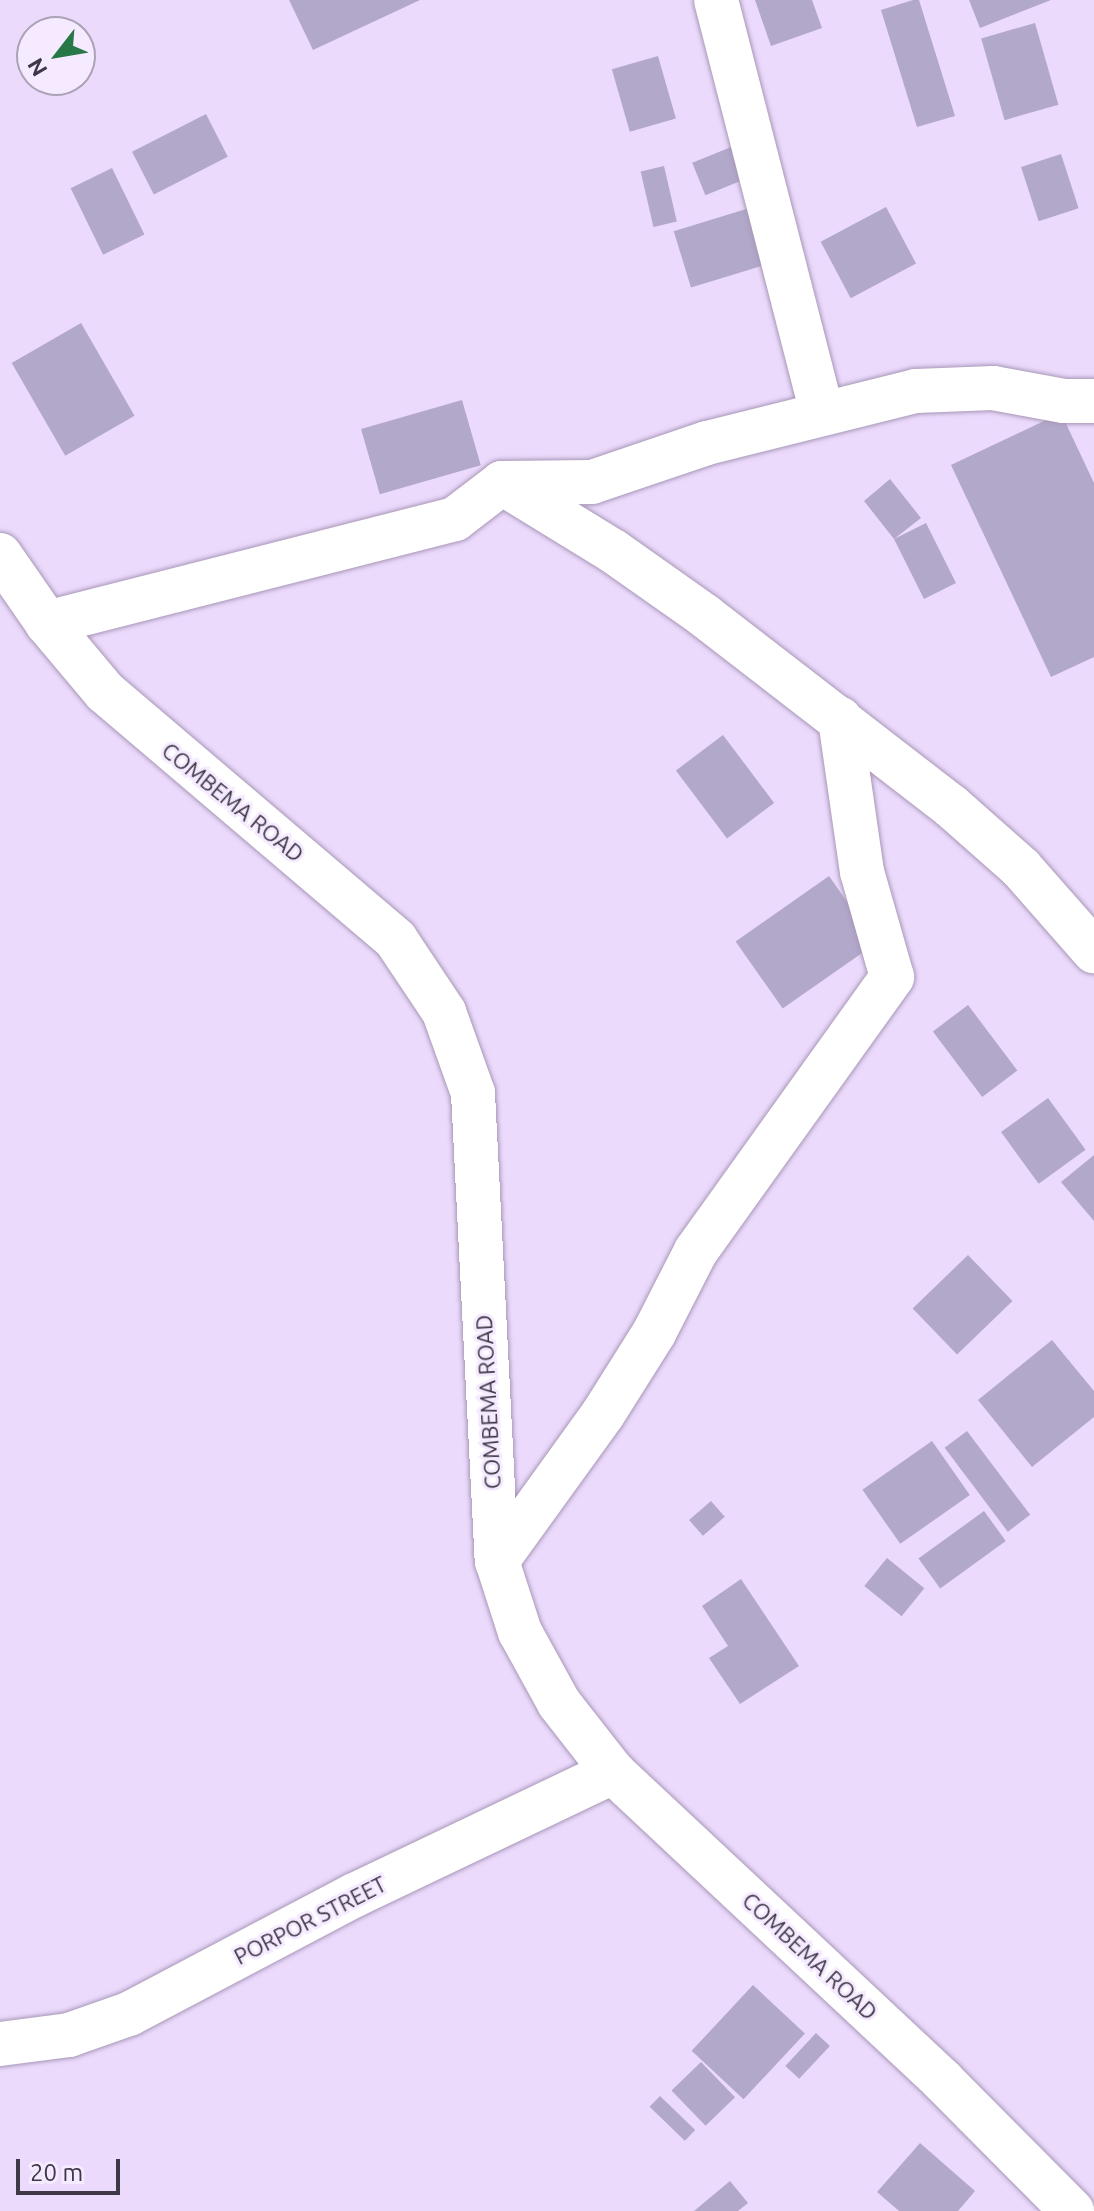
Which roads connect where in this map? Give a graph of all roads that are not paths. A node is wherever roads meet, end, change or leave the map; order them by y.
1 (716, 0) edge
2 (1094, 401) edge
3 (822, 412) junction
4 (502, 483) junction
5 (0, 555) edge
6 (47, 623) junction
7 (840, 719) junction
8 (1094, 951) edge
9 (497, 1561) junction
10 (613, 1772) junction
11 (0, 2044) edge
12 (1072, 2211) edge

1 - 3 street
2 - 3 street
3 - 4 street
4 - 6 street
4 - 7 street
5 - 6 street, COMBEMA ROAD
6 - 9 street, COMBEMA ROAD
7 - 8 street
7 - 9 street
9 - 10 street, COMBEMA ROAD
10 - 11 street, PORPOR STREET
10 - 12 street, COMBEMA ROAD

